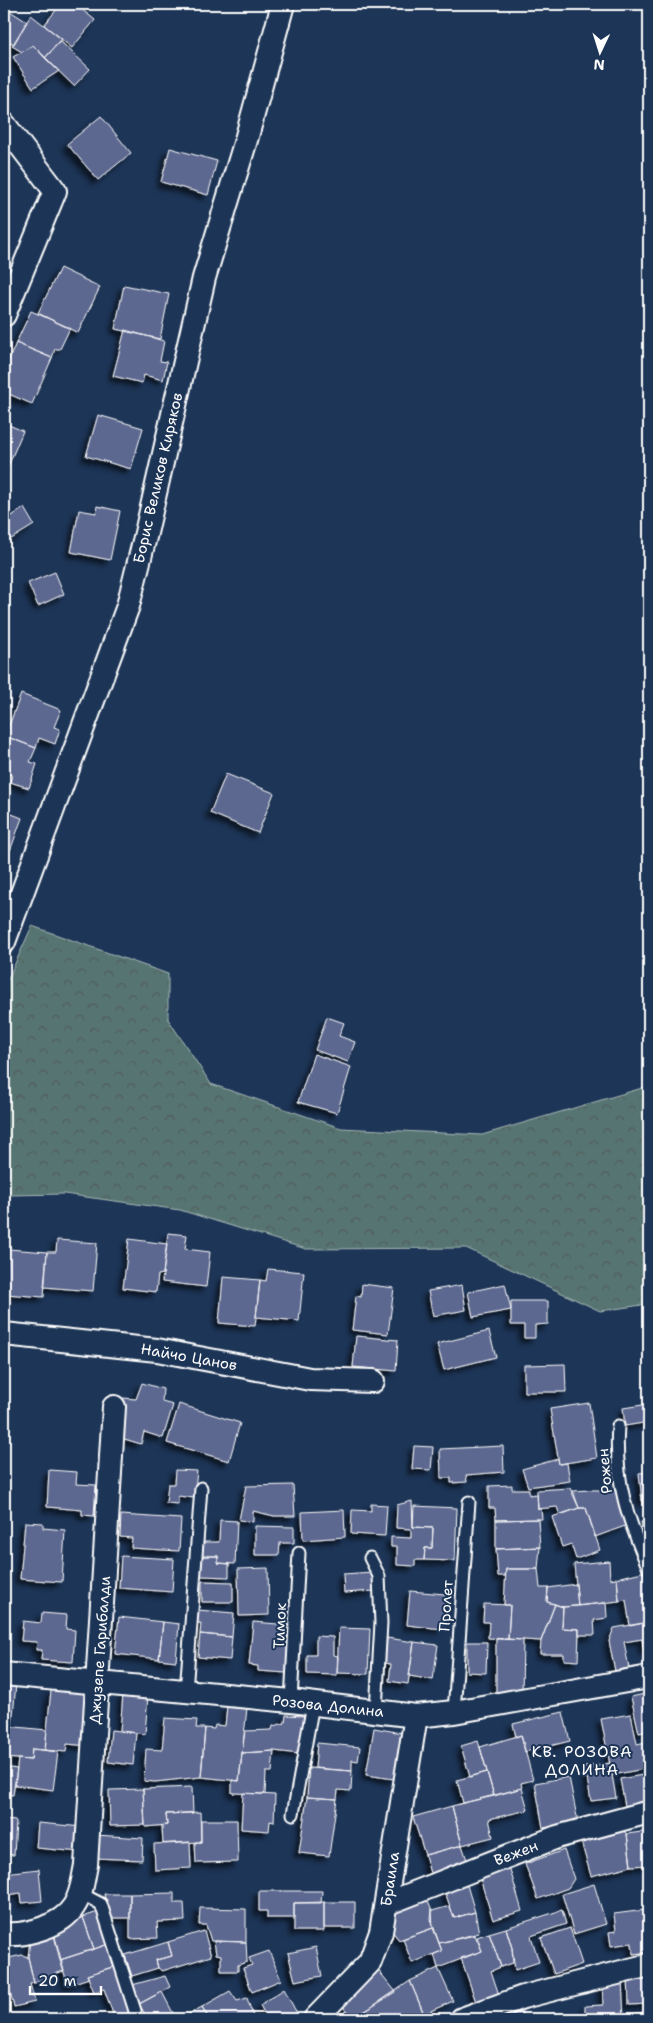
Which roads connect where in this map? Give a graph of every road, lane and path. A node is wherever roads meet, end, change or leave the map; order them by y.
1 (283, 4) edge
2 (4, 124) edge
3 (4, 315) edge
4 (4, 942) edge
5 (4, 1334) edge
6 (373, 1381) dead end
7 (114, 1407) dead end
8 (618, 1426) dead end
9 (201, 1488) dead end
10 (469, 1502) dead end
11 (298, 1553) dead end
12 (370, 1558) dead end
13 (649, 1569) edge
14 (4, 1674) edge
15 (649, 1676) edge
16 (98, 1683) junction
17 (186, 1692) junction
18 (302, 1702) junction
19 (376, 1710) junction
20 (454, 1712) junction
21 (416, 1716) junction
22 (649, 1812) edge
23 (293, 1814) dead end
24 (80, 1893) junction
25 (386, 1904) junction
26 (4, 1934) edge
27 (649, 1965) edge
28 (134, 2019) edge
29 (316, 2019) edge
30 (462, 2019) edge

1 - 4 street, Борис Великов Киряков
2 - 3 street
5 - 6 street, Найчо Цанов
7 - 16 street, Джузепе Гарибалди
8 - 13 lane, Рожен
9 - 17 lane
10 - 20 lane, Пролет
11 - 18 lane, Тимок
12 - 19 lane
14 - 16 street, Розова Долина
15 - 20 street, Розова Долина
16 - 17 street, Розова Долина
16 - 24 street, Джузепе Гарибалди
17 - 18 street, Розова Долина
18 - 19 street, Розова Долина
18 - 23 lane, Тимок
19 - 21 street, Розова Долина
20 - 21 street, Розова Долина
21 - 25 street, Браила
22 - 25 street, Вежен
24 - 26 street, Джузепе Гарибалди
24 - 28 lane
25 - 29 street, Браила
27 - 30 street

